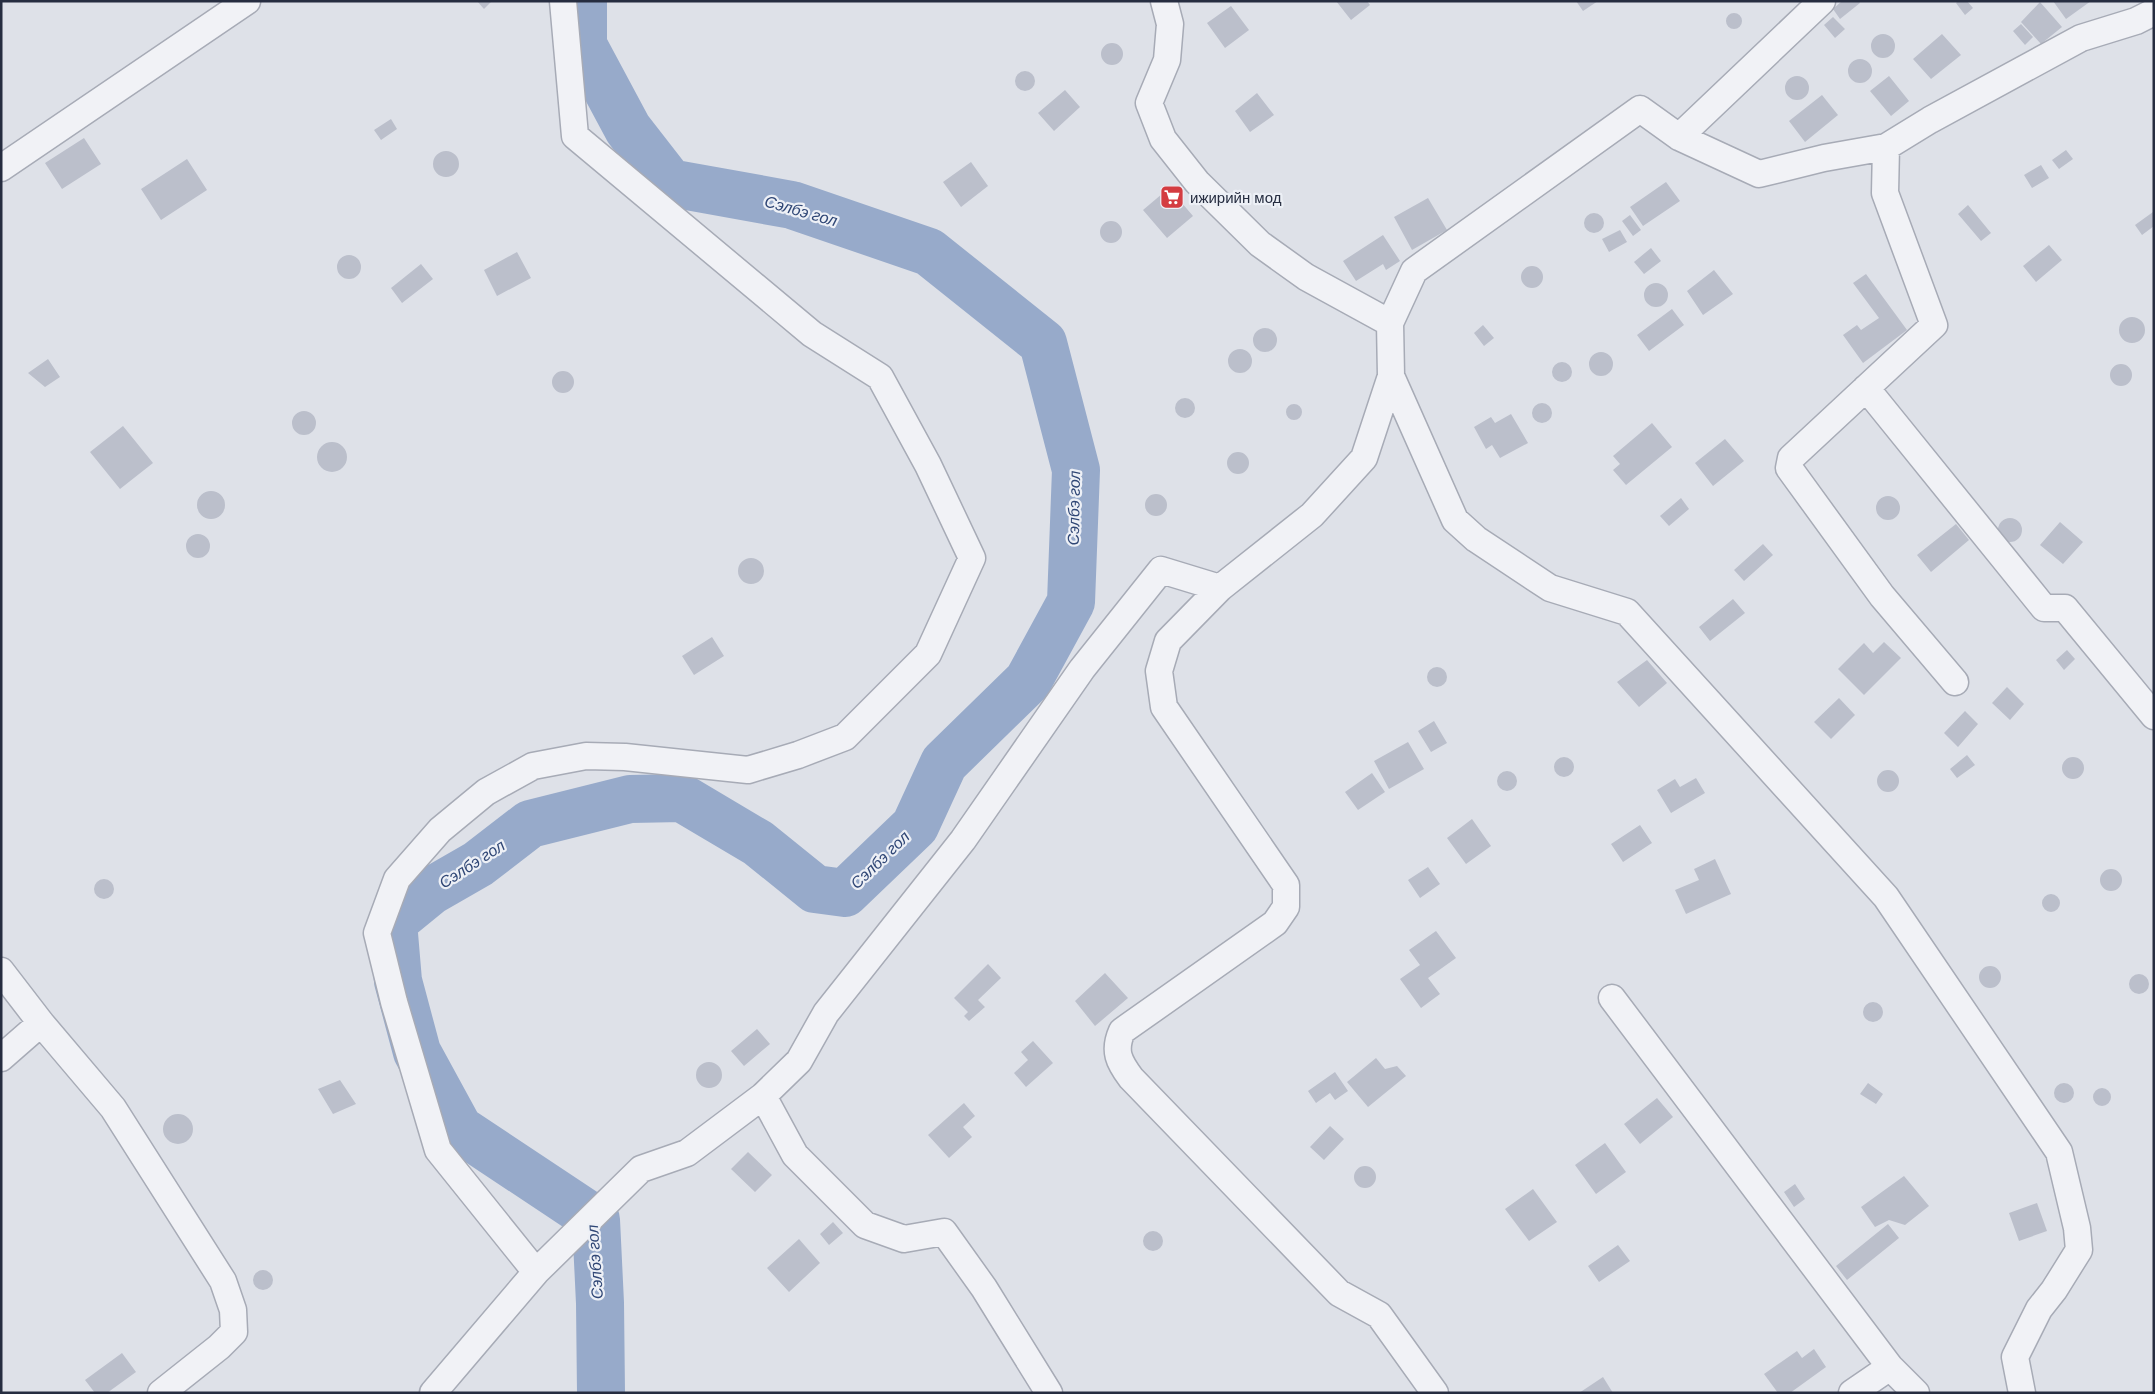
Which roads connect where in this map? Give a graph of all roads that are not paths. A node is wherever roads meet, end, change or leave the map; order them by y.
1 (247, 1) edge
2 (563, 1) edge
3 (1164, 1) edge
4 (1822, 1) edge
5 (2154, 12) edge
6 (1679, 137) junction
7 (1886, 147) junction
8 (1, 168) edge
9 (1390, 322) junction
10 (1391, 376) junction
11 (1866, 388) junction
12 (1220, 588) junction
13 (1955, 682) dead end
14 (2154, 716) edge
15 (1, 971) edge
16 (1612, 998) dead end
17 (42, 1023) junction
18 (1, 1058) edge
19 (763, 1096) junction
20 (541, 1268) junction
21 (1890, 1367) junction
22 (161, 1393) edge
23 (433, 1393) edge
24 (1049, 1393) edge
25 (1435, 1393) edge
26 (1852, 1393) edge
27 (1916, 1393) edge
28 (2022, 1393) edge

1 - 8 street
2 - 20 street
3 - 9 street
4 - 6 street
5 - 7 street
6 - 7 street
6 - 9 street
7 - 11 street
9 - 10 street
10 - 12 street
10 - 28 street
11 - 13 street
11 - 14 street
12 - 19 street
12 - 25 street
15 - 17 street
16 - 21 street
17 - 18 street
17 - 22 street
19 - 20 street
19 - 24 street
20 - 23 street
21 - 26 street
21 - 27 street

